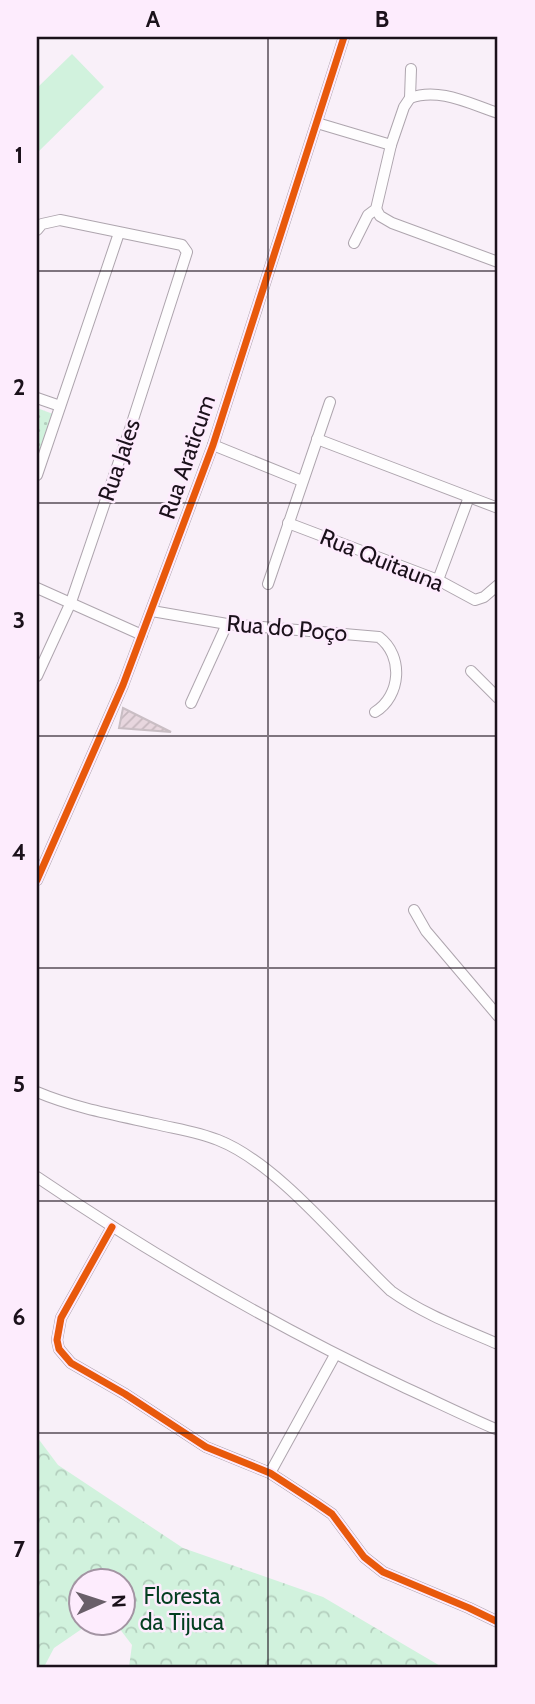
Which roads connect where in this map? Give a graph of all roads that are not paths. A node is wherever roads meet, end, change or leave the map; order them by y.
1 (344, 37) edge
2 (411, 69) dead end
3 (410, 98) junction
4 (498, 113) edge
5 (317, 123) junction
6 (391, 145) junction
7 (376, 209) junction
8 (39, 227) edge
9 (120, 233) junction
10 (354, 243) dead end
11 (498, 262) edge
12 (37, 398) edge
13 (330, 402) dead end
14 (60, 406) junction
15 (317, 439) junction
16 (213, 445) junction
17 (37, 475) edge
18 (302, 481) junction
19 (469, 497) junction
20 (498, 508) edge
21 (288, 523) junction
22 (438, 580) junction
23 (268, 584) dead end
24 (498, 585) edge
25 (37, 588) edge
26 (71, 602) junction
27 (152, 611) junction
28 (227, 624) junction
29 (142, 635) junction
30 (471, 671) dead end
31 (37, 676) edge
32 (498, 698) edge
33 (191, 703) dead end
34 (375, 712) dead end
35 (37, 880) edge
36 (414, 910) dead end
37 (498, 1016) edge
38 (37, 1092) edge
39 (37, 1177) edge
40 (112, 1227) junction
41 (498, 1344) edge
42 (335, 1355) junction
43 (498, 1430) edge
44 (270, 1473) junction
45 (498, 1622) edge

1 - 5 street, Rua Araticum
2 - 3 street
3 - 4 street
3 - 6 street
5 - 6 street
5 - 16 street, Rua Araticum
6 - 7 street
7 - 10 street
7 - 11 street
8 - 9 street
9 - 14 street
9 - 26 street, Rua Jales
12 - 14 street
13 - 15 street
14 - 17 street
15 - 18 street
15 - 19 street
16 - 18 street
16 - 27 street, Rua Araticum
18 - 21 street
19 - 20 street
19 - 22 street
21 - 22 street, Rua Quitauna
21 - 23 street
22 - 24 street, Rua Quitauna
25 - 26 street
26 - 29 street
26 - 31 street, Rua Jales
27 - 28 street, Rua do Poço
27 - 29 street, Rua Araticum
28 - 33 street
28 - 34 street, Rua do Poço
29 - 35 street, Rua Araticum
30 - 32 street
36 - 37 street
38 - 41 street
39 - 40 street
40 - 42 street
40 - 44 street
42 - 43 street
42 - 44 street
44 - 45 street

